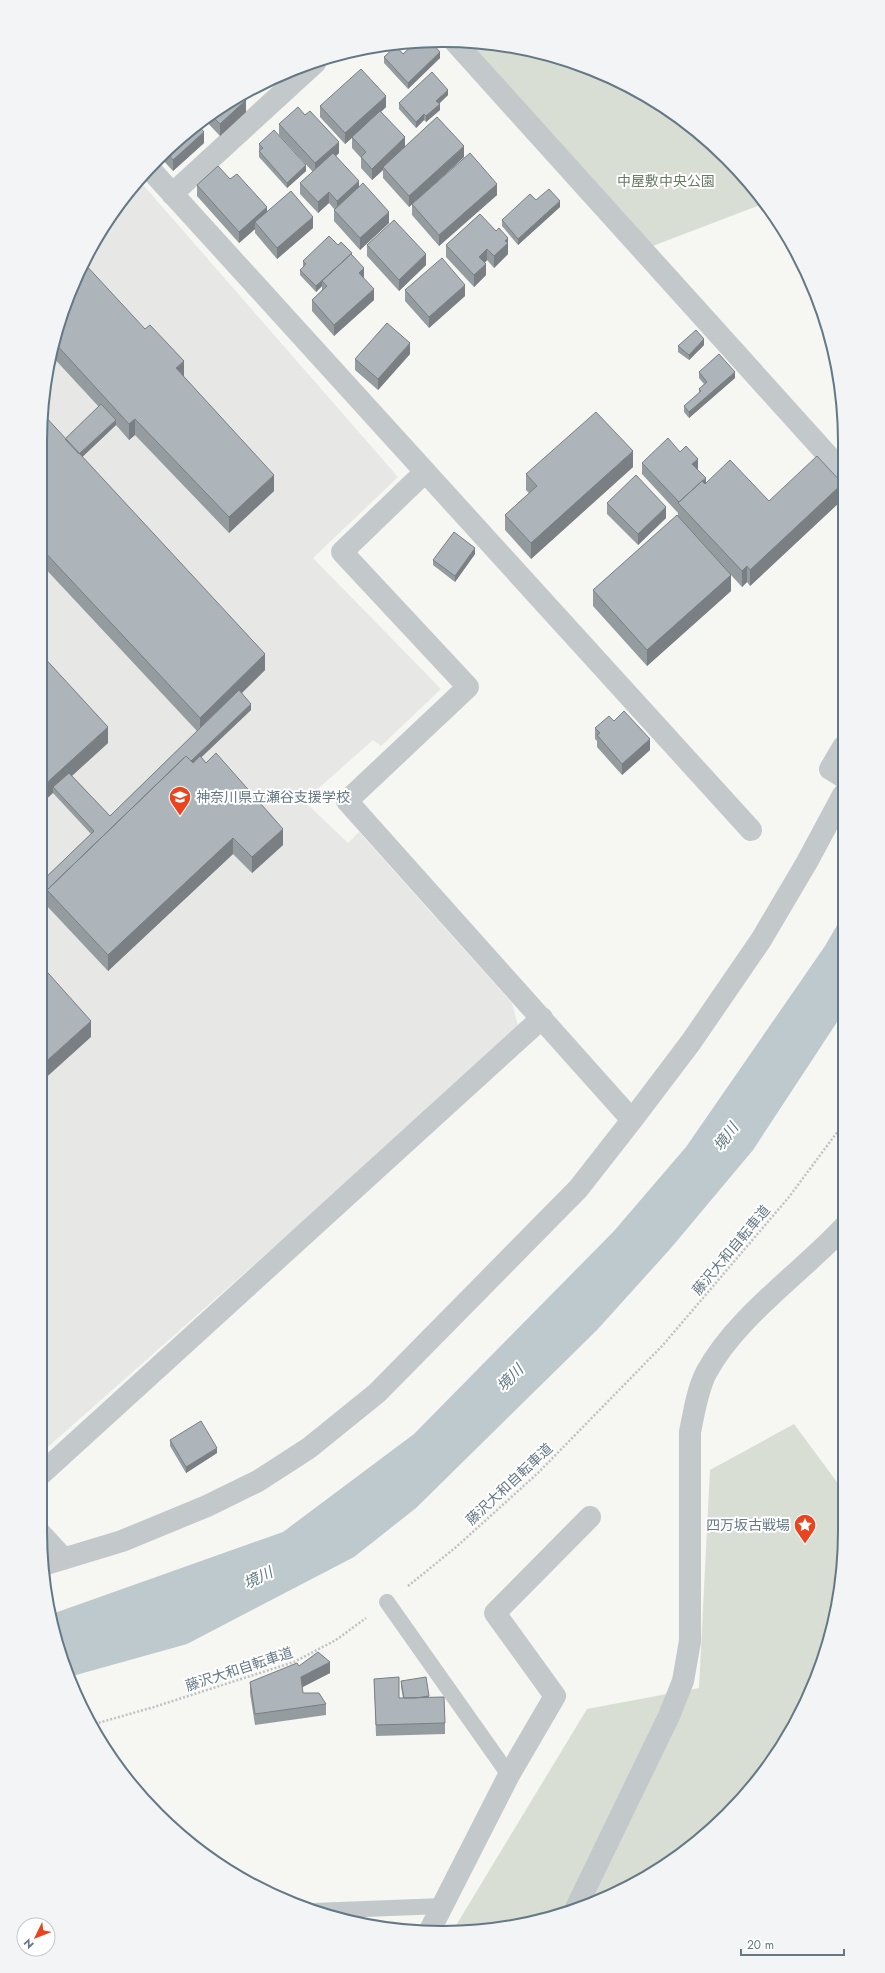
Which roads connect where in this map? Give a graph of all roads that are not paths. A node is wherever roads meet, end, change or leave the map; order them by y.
1 (460, 48) edge
2 (306, 71) edge
3 (153, 173) edge
4 (172, 194) junction
5 (838, 467) edge
6 (425, 472) junction
7 (838, 755) edge
8 (838, 774) edge
9 (838, 804) edge
10 (751, 830) dead end
11 (542, 1018) junction
12 (632, 1120) junction
13 (838, 1234) edge
14 (47, 1469) edge
15 (590, 1517) dead end
16 (48, 1549) edge
17 (54, 1562) edge
18 (387, 1602) road end
19 (509, 1775) junction
20 (579, 1902) edge
21 (443, 1906) junction
22 (332, 1910) edge
23 (432, 1926) edge

1 - 5 street
2 - 4 street
3 - 4 street
4 - 6 street
6 - 10 street
6 - 11 street
7 - 8 street
9 - 12 street
11 - 12 street
11 - 14 street
12 - 17 street
13 - 20 street
15 - 19 street
16 - 17 street
18 - 19 lane
19 - 21 street
21 - 22 lane
21 - 23 street

